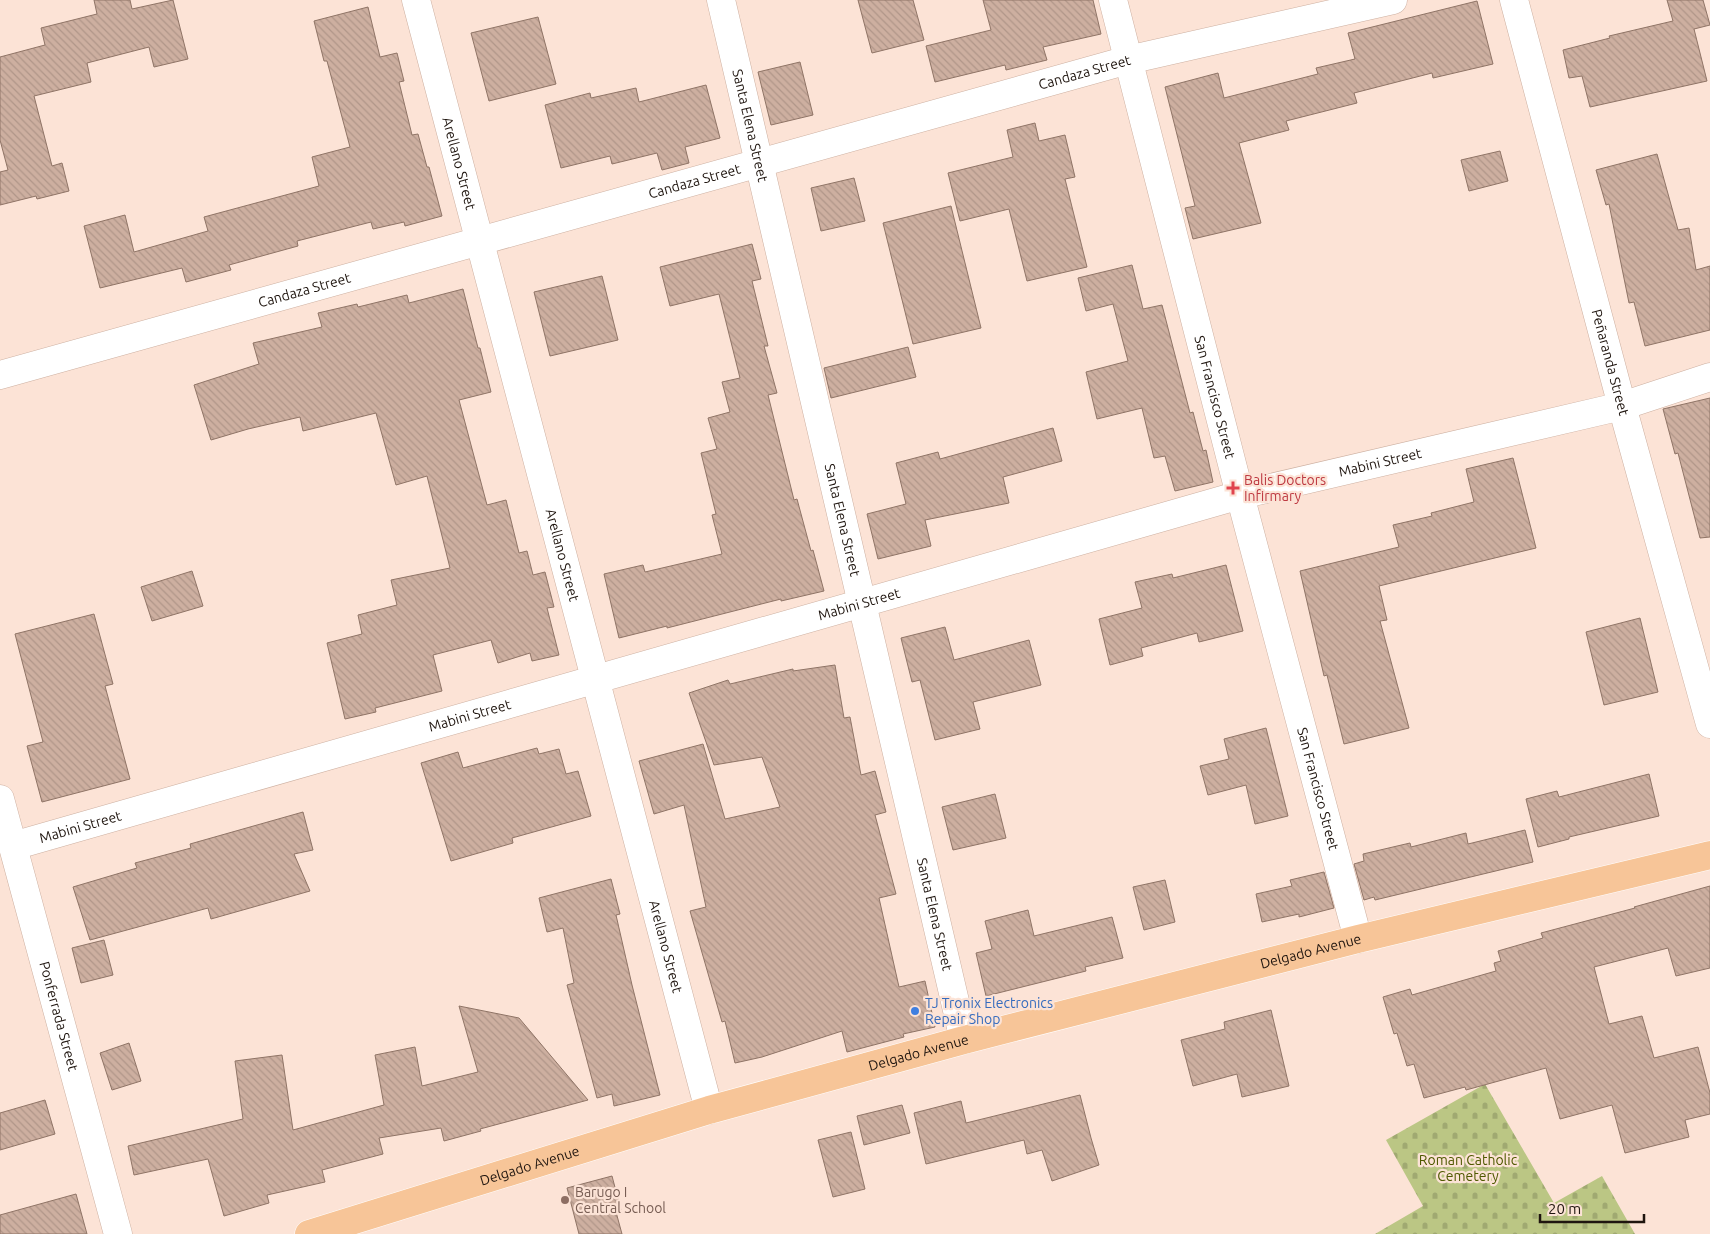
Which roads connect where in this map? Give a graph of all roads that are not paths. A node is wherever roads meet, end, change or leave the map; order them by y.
1 (416, 0) edge
2 (721, 0) edge
3 (1113, 0) edge
4 (1393, 0) edge
5 (1514, 0) edge
6 (1128, 60) junction
7 (760, 163) junction
8 (480, 241) junction
9 (0, 375) edge
10 (1710, 377) edge
11 (1622, 406) junction
12 (1240, 495) junction
13 (862, 603) junction
14 (595, 680) junction
15 (1710, 724) edge
16 (0, 800) edge
17 (13, 846) junction
18 (1710, 855) edge
19 (1358, 939) junction
20 (964, 1040) junction
21 (709, 1110) junction
22 (118, 1234) edge
23 (309, 1234) edge

1 - 8 street, Arellano Street
2 - 7 street, Santa Elena Street
3 - 6 street, San Francisco Street
4 - 6 street, Candaza Street
5 - 11 street, Peñaranda Street
6 - 7 street, Candaza Street
6 - 12 street, San Francisco Street
7 - 8 street, Candaza Street
7 - 13 street, Santa Elena Street
8 - 9 street, Candaza Street
8 - 14 street, Arellano Street
10 - 11 street, Mabini Street
11 - 12 street, Mabini Street
11 - 15 street, Peñaranda Street
12 - 13 street, Mabini Street
12 - 19 street, San Francisco Street
13 - 14 street, Mabini Street
13 - 20 street, Santa Elena Street
14 - 17 street, Mabini Street
14 - 21 street, Arellano Street
16 - 17 street, Ponferrada Street
17 - 22 street, Ponferrada Street
18 - 19 main road, Delgado Avenue
19 - 20 main road, Delgado Avenue
20 - 21 main road, Delgado Avenue
21 - 23 main road, Delgado Avenue

